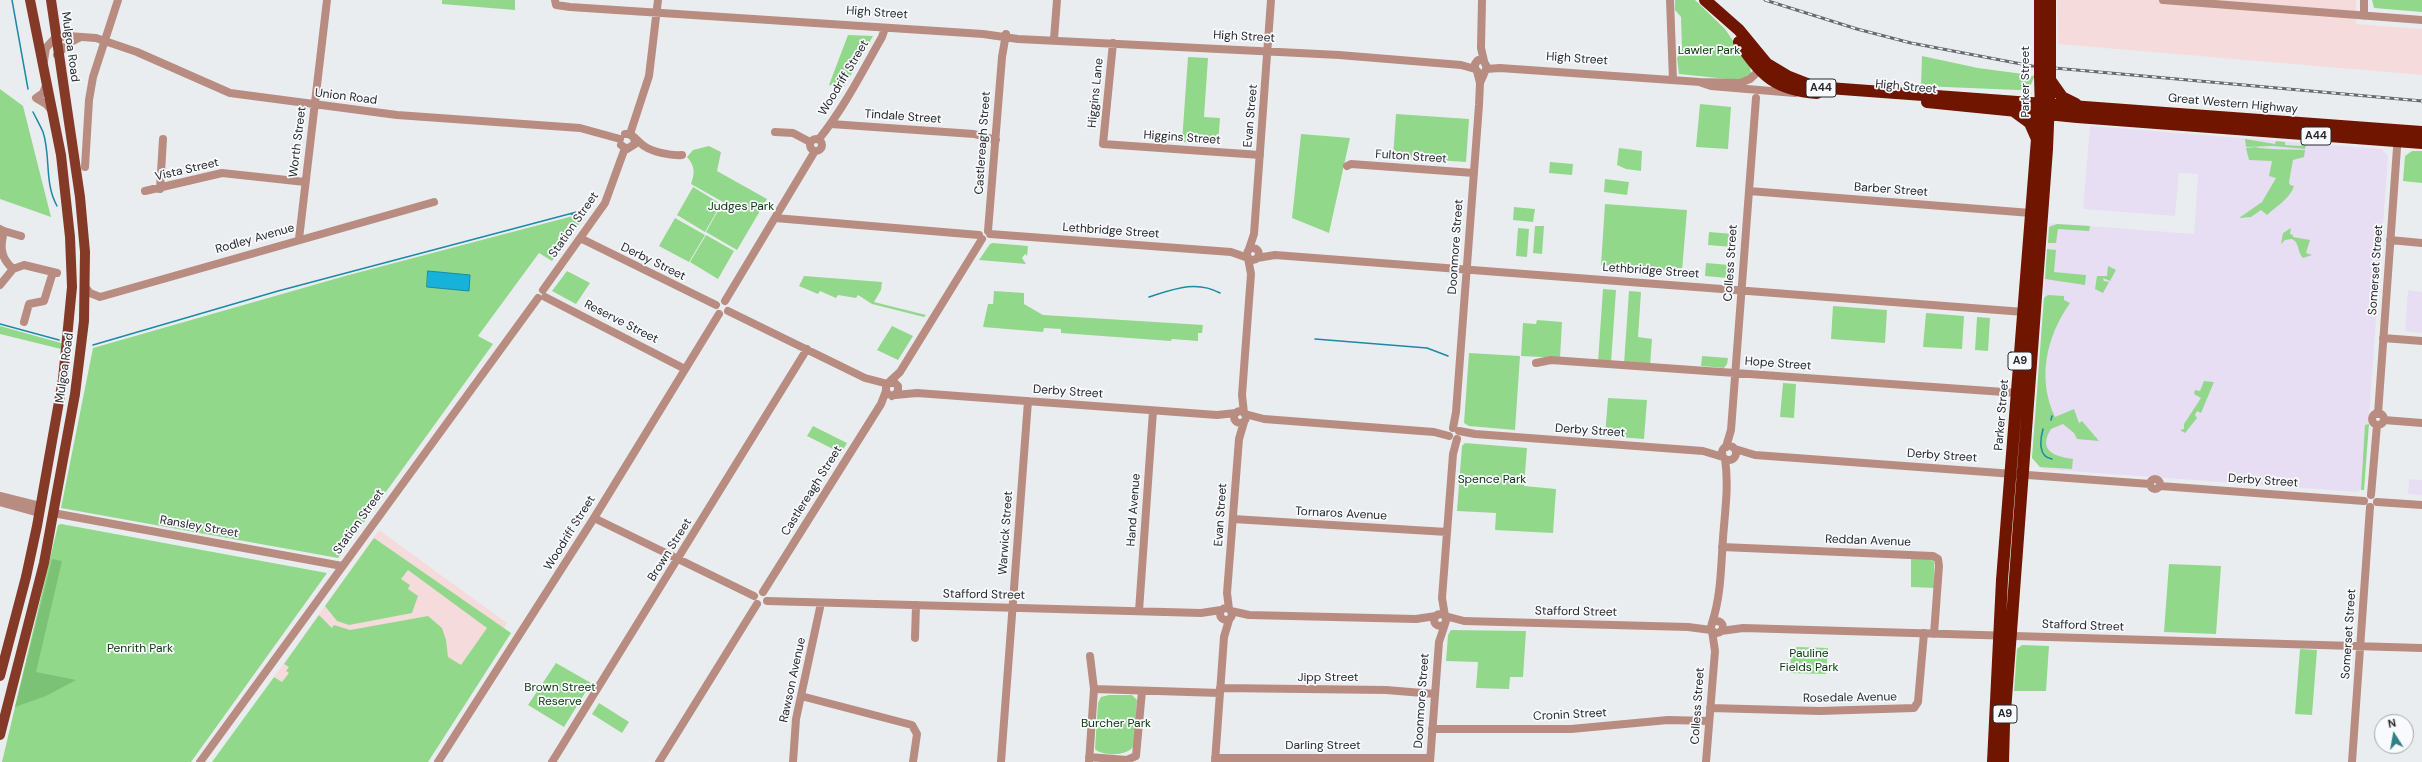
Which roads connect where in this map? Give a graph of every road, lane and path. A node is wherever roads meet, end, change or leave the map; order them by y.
1 (30, 0) edge
2 (51, 0) edge
3 (118, 0) edge
4 (327, 0) edge
5 (658, 0) edge
6 (1056, 0) edge
7 (1271, 0) edge
8 (1482, 0) edge
9 (1670, 0) edge
10 (1705, 0) edge
11 (2040, 0) edge
12 (2050, 0) edge
13 (2163, 0) edge
14 (2364, 0) edge
15 (555, 2) edge
16 (657, 13) junction
17 (2364, 16) junction
18 (2422, 20) edge
19 (885, 28) junction
20 (1003, 35) junction
21 (55, 38) junction
22 (79, 38) junction
23 (105, 39) junction
24 (1054, 39) junction
25 (1113, 44) junction
26 (1268, 52) junction
27 (57, 55) junction
28 (2045, 56) junction
29 (44, 65) junction
30 (1481, 66) junction
31 (1764, 70) junction
32 (2045, 78) junction
33 (1673, 80) junction
34 (1700, 82) junction
35 (47, 83) junction
36 (1814, 93) junction
37 (1756, 98) dead end
38 (315, 105) junction
39 (2015, 106) junction
40 (2090, 107) junction
41 (2045, 109) junction
42 (54, 113) junction
43 (2077, 117) junction
44 (831, 124) junction
45 (2389, 130) junction
46 (775, 132) dead end
47 (2422, 132) edge
48 (632, 136) junction
49 (996, 136) junction
50 (163, 139) dead end
51 (620, 139) junction
52 (819, 139) junction
53 (2037, 139) junction
54 (1104, 141) joint
55 (810, 142) junction
56 (2397, 142) junction
57 (2422, 143) edge
58 (628, 148) junction
59 (2047, 149) junction
60 (815, 151) junction
61 (1260, 155) junction
62 (1347, 166) dead end
63 (85, 167) dead end
64 (1474, 173) junction
65 (306, 182) junction
66 (160, 189) junction
67 (1749, 190) junction
68 (146, 191) dead end
69 (434, 202) dead end
70 (2031, 213) junction
71 (775, 218) junction
72 (2, 230) edge
73 (989, 232) junction
74 (21, 236) dead end
75 (981, 237) junction
76 (580, 238) junction
77 (299, 239) junction
78 (2390, 240) junction
79 (2422, 243) edge
80 (1253, 249) junction
81 (1231, 252) junction
82 (1275, 255) junction
83 (1248, 258) junction
84 (1257, 258) junction
85 (13, 269) junction
86 (1466, 270) junction
87 (1251, 274) junction
88 (0, 285) edge
89 (86, 288) junction
90 (1741, 290) junction
91 (542, 295) junction
92 (725, 301) junction
93 (716, 305) junction
94 (728, 311) junction
95 (2024, 312) junction
96 (719, 314) junction
97 (24, 322) dead end
98 (2383, 338) junction
99 (2422, 341) edge
100 (807, 350) junction
101 (1536, 363) dead end
102 (685, 369) junction
103 (900, 372) junction
104 (1735, 373) junction
105 (898, 386) junction
106 (887, 387) junction
107 (917, 393) junction
108 (2018, 393) junction
109 (894, 395) junction
110 (1028, 401) junction
111 (881, 404) junction
112 (1153, 411) junction
113 (1240, 417) junction
114 (2379, 419) junction
115 (2422, 423) edge
116 (1455, 433) junction
117 (1729, 453) junction
118 (2011, 473) junction
119 (2023, 475) junction
120 (2371, 495) junction
121 (0, 496) edge
122 (2364, 500) junction
123 (0, 502) edge
124 (2377, 502) junction
125 (2422, 505) edge
126 (2370, 507) junction
127 (40, 510) junction
128 (53, 513) junction
129 (594, 518) junction
130 (1233, 520) junction
131 (1447, 532) junction
132 (1722, 547) junction
133 (678, 559) junction
134 (342, 566) junction
135 (764, 592) junction
136 (754, 596) junction
137 (1442, 598) junction
138 (766, 601) junction
139 (822, 603) junction
140 (757, 604) junction
141 (916, 605) junction
142 (1012, 608) junction
143 (1139, 611) junction
144 (1226, 614) junction
145 (1436, 615) junction
146 (1416, 619) junction
147 (1445, 620) junction
148 (1436, 624) junction
149 (1716, 627) junction
150 (1924, 633) junction
151 (1934, 634) junction
152 (2005, 635) junction
153 (915, 638) dead end
154 (1439, 642) junction
155 (2360, 646) junction
156 (2422, 648) edge
157 (1090, 656) dead end
158 (0, 676) edge
159 (1094, 689) junction
160 (1142, 691) junction
161 (1220, 691) junction
162 (1435, 694) junction
163 (801, 696) junction
164 (1710, 708) junction
165 (2, 718) edge
166 (1709, 721) junction
167 (1432, 729) junction
168 (0, 735) edge
169 (1089, 760) edge
170 (1215, 760) edge
171 (1430, 760) edge
172 (200, 762) edge
173 (438, 762) edge
174 (552, 762) edge
175 (659, 762) edge
176 (793, 762) edge
177 (913, 762) edge
178 (1001, 762) edge
179 (1706, 762) edge
180 (1993, 762) edge
181 (2003, 762) edge
182 (2352, 762) edge

1 - 29 main road, Mulgoa Road
2 - 21 main road, Mulgoa Road
3 - 23 street
4 - 38 street, Worth Street
5 - 16 street
6 - 24 street
7 - 26 street, Evan Street
8 - 30 street, Doonmore Street
9 - 33 street
10 - 31 highway, A44
11 - 28 highway, Parker Street / A9
12 - 28 highway, Parker Street / A9
13 - 17 street
14 - 17 street
15 - 16 street, High Street
16 - 19 street, High Street
16 - 48 street
17 - 18 street
19 - 20 street, High Street
19 - 44 street, Woodriff Street
20 - 24 street, High Street
20 - 49 street, Castlereagh Street
21 - 22 street, Union Road
21 - 27 main road, Mulgoa Road
21 - 29 street
22 - 23 street, Union Road
22 - 27 street
23 - 38 street, Union Road
23 - 63 street
24 - 25 street, High Street
25 - 26 street, High Street
25 - 54 street, Higgins Lane
26 - 30 street, High Street
26 - 61 street, Evan Street
27 - 89 main road, Mulgoa Road
28 - 32 highway, Parker Street / A9, bridge
29 - 35 main road, Mulgoa Road
30 - 33 street, High Street
30 - 64 street, Doonmore Street
31 - 34 street
31 - 36 highway, High Street / A44
31 - 39 highway, High Street / A44
32 - 39 highway
32 - 40 highway
32 - 41 highway, Parker Street / A9
33 - 34 street, High Street
34 - 36 street
35 - 42 main road, Mulgoa Road
35 - 42 street
36 - 39 highway, High Street / A44
37 - 67 street, Colless Street
38 - 51 street, Union Road
38 - 65 street, Worth Street
39 - 41 highway, High Street / A44
39 - 53 highway
40 - 41 highway, Great Western Highway / A44
40 - 45 highway, Great Western Highway / A44
41 - 43 highway, Great Western Highway / A44
41 - 53 highway, Parker Street / A9
41 - 59 highway, Parker Street / A9
42 - 127 main road, Mulgoa Road
43 - 56 highway, Great Western Highway / A44
43 - 59 highway
44 - 49 street, Tindale Street
44 - 52 street, Woodriff Street
45 - 47 highway, Great Western Highway / A44
45 - 56 street
46 - 55 street
48 - 51 street
48 - 58 street
48 - 58 street
49 - 73 street, Castlereagh Street
50 - 66 street
51 - 58 street
52 - 55 street
52 - 60 street
53 - 70 highway, Parker Street / A9
54 - 61 street, Higgins Street
55 - 60 street
56 - 57 highway, Great Western Highway / A44
56 - 78 street, Somerset Street
58 - 76 street, Station Street
59 - 119 highway, Parker Street / A9
60 - 71 street
61 - 80 street, Evan Street
62 - 64 street, Fulton Street
64 - 86 street, Doonmore Street
65 - 66 street, Vista Street
65 - 77 street, Worth Street
66 - 68 street, Vista Street
67 - 70 street, Barber Street
67 - 90 street, Colless Street
69 - 77 street, Rodley Avenue
70 - 95 highway, Parker Street / A9
71 - 75 street
71 - 92 street
72 - 74 street
72 - 85 street
73 - 75 street
73 - 81 street, Lethbridge Street
75 - 103 street, Castlereagh Street
76 - 91 street, Station Street
76 - 93 street, Derby Street
77 - 89 street, Rodley Avenue
78 - 79 street
78 - 98 street, Somerset Street
80 - 81 street, Lethbridge Street
80 - 82 street, Lethbridge Street
80 - 83 street, Evan Street
80 - 84 street
81 - 83 street, Lethbridge Street
82 - 84 street, Lethbridge Street
82 - 86 street, Lethbridge Street
83 - 84 street, Lethbridge Street
83 - 87 street, Evan Street
84 - 87 street, Evan Street
85 - 88 street
85 - 97 street
86 - 90 street, Lethbridge Street
86 - 116 street, Doonmore Street
87 - 113 street, Evan Street
89 - 128 main road, Mulgoa Road
90 - 95 street, Lethbridge Street
90 - 104 street, Colless Street
91 - 102 street, Reserve Street
91 - 134 street, Station Street
92 - 93 street
92 - 94 street
93 - 96 street
94 - 96 street
94 - 100 street
95 - 108 highway, Parker Street / A9
96 - 102 street, Woodriff Street
98 - 99 street
98 - 114 street, Somerset Street
100 - 106 street
100 - 133 street, Brown Street
101 - 104 street, Hope Street
102 - 129 street, Woodriff Street
103 - 105 street, Castlereagh Street
103 - 106 street, Castlereagh Street
104 - 108 street, Hope Street
104 - 117 street, Colless Street
105 - 106 street, Derby Street
105 - 107 street, Derby Street
105 - 109 street, Castlereagh Street
106 - 109 street
106 - 111 street, Castlereagh Street
107 - 109 street, Derby Street
107 - 110 street, Derby Street
108 - 118 highway, Parker Street / A9
109 - 111 street, Castlereagh Street
110 - 112 street, Derby Street
110 - 142 street, Warwick Street
111 - 135 street, Castlereagh Street
112 - 113 street, Derby Street
112 - 143 street, Hand Avenue
113 - 116 street, Derby Street
113 - 130 street, Evan Street
114 - 115 street
114 - 120 street, Somerset Street
116 - 117 street, Derby Street
116 - 131 street, Doonmore Street
117 - 118 street, Derby Street
117 - 132 street, Colless Street
118 - 119 street, Derby Street
118 - 152 highway, Parker Street / A9
119 - 122 street, Derby Street
119 - 152 highway, Parker Street / A9
120 - 122 street
120 - 124 street
121 - 127 street, Ransley Street
122 - 126 street
123 - 127 street, Ransley Street
124 - 125 street
124 - 126 street
126 - 155 street, Somerset Street
127 - 128 main road, Ransley Street
127 - 158 main road, Mulgoa Road
128 - 134 street, Ransley Street
128 - 165 main road, Mulgoa Road
129 - 133 street
129 - 173 street, Woodriff Street
130 - 131 street, Tornaros Avenue
130 - 144 street, Evan Street
131 - 137 street, Doonmore Street
132 - 149 street, Colless Street
132 - 151 street, Reddan Avenue
133 - 136 street
133 - 174 street, Brown Street
134 - 172 street, Station Street
135 - 136 street
135 - 138 street
136 - 140 street
137 - 145 street, Doonmore Street
137 - 147 street, Doonmore Street
138 - 139 street, Stafford Street
138 - 140 street
139 - 141 street, Stafford Street
139 - 163 street, Rawson Avenue
140 - 175 street
141 - 142 street, Stafford Street
141 - 153 street
142 - 143 street, Stafford Street
142 - 178 street, Warwick Street
143 - 144 street, Stafford Street
144 - 146 street, Stafford Street
144 - 161 street, Evan Street
145 - 146 street, Stafford Street
145 - 147 street, Stafford Street
145 - 148 street, Doonmore Street
146 - 148 street, Stafford Street
147 - 148 street, Stafford Street
147 - 149 street, Stafford Street
147 - 154 street, Doonmore Street
148 - 154 street, Doonmore Street
149 - 150 street, Stafford Street
149 - 164 street, Colless Street
150 - 151 street, Stafford Street
150 - 164 street, Rosedale Avenue
151 - 152 street, Stafford Street
152 - 155 street, Stafford Street
152 - 180 highway, Parker Street / A9
152 - 181 highway, Parker Street / A9
154 - 162 street, Doonmore Street
155 - 156 street, Stafford Street
155 - 182 street, Somerset Street
157 - 159 street
159 - 160 street, Jipp Street
159 - 169 street
160 - 161 street, Jipp Street
160 - 169 street
161 - 162 street, Jipp Street
161 - 170 street, Evan Street
162 - 167 street, Doonmore Street
163 - 176 street, Rawson Avenue
163 - 177 street
164 - 166 street, Colless Street
165 - 168 main road, Mulgoa Road
166 - 167 street, Cronin Street
166 - 179 street, Colless Street
167 - 171 street, Doonmore Street
170 - 171 street, Darling Street

